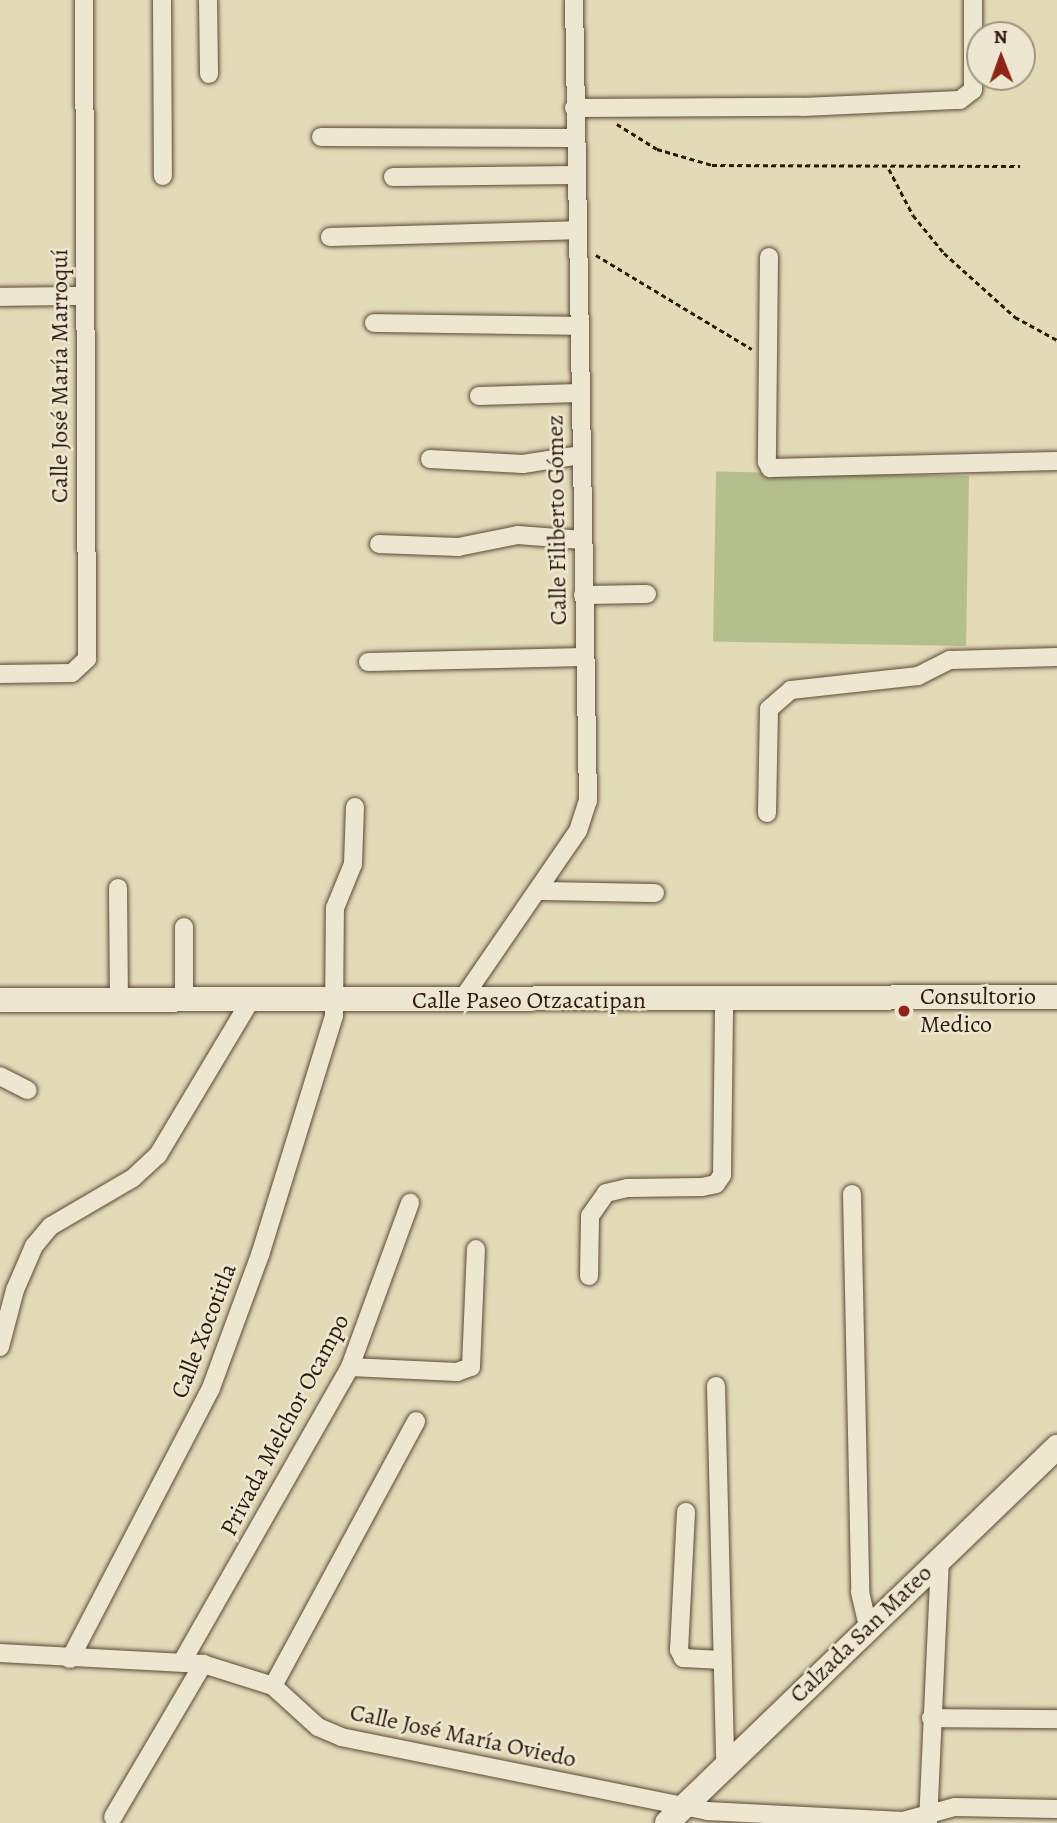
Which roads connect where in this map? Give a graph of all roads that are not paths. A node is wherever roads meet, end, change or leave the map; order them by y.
1 (84, 0) edge
2 (162, 0) edge
3 (208, 0) edge
4 (574, 0) edge
5 (973, 0) edge
6 (209, 74) dead end
7 (574, 108) junction
8 (321, 137) dead end
9 (575, 138) junction
10 (575, 175) junction
11 (163, 176) dead end
12 (393, 177) dead end
13 (575, 236) junction
14 (330, 237) dead end
15 (769, 257) dead end
16 (84, 296) junction
17 (0, 297) edge
18 (374, 323) dead end
19 (578, 326) junction
20 (579, 393) junction
21 (479, 396) dead end
22 (581, 455) junction
23 (430, 459) dead end
24 (1057, 461) edge
25 (583, 540) junction
26 (379, 544) dead end
27 (647, 594) dead end
28 (583, 595) junction
29 (585, 657) junction
30 (1057, 657) edge
31 (368, 662) dead end
32 (0, 674) edge
33 (355, 807) dead end
34 (767, 813) dead end
35 (118, 888) dead end
36 (540, 891) junction
37 (655, 892) dead end
38 (184, 927) dead end
39 (1057, 997) edge
40 (0, 1001) edge
41 (119, 1001) junction
42 (184, 1001) junction
43 (250, 1001) junction
44 (335, 1001) junction
45 (461, 1001) junction
46 (724, 1001) junction
47 (0, 1076) edge
48 (27, 1090) dead end
49 (852, 1194) dead end
50 (410, 1203) dead end
51 (476, 1249) dead end
52 (589, 1276) dead end
53 (0, 1347) edge
54 (350, 1367) junction
55 (716, 1386) dead end
56 (416, 1421) dead end
57 (1057, 1447) edge
58 (686, 1512) dead end
59 (940, 1559) junction
60 (868, 1628) junction
61 (0, 1653) edge
62 (70, 1659) junction
63 (183, 1660) junction
64 (722, 1660) junction
65 (203, 1664) junction
66 (273, 1686) junction
67 (932, 1718) junction
68 (1057, 1719) edge
69 (725, 1764) junction
70 (685, 1806) junction
71 (1057, 1810) edge
72 (113, 1817) dead end
73 (928, 1819) edge
74 (667, 1823) edge

1 - 16 street, Calle José María Marroquí
2 - 11 street
3 - 6 street
4 - 7 street, Calle Filiberto Gómez
5 - 7 street
7 - 9 street, Calle Filiberto Gómez
8 - 9 street
9 - 10 street, Calle Filiberto Gómez
10 - 12 street
10 - 13 street, Calle Filiberto Gómez
13 - 14 street
13 - 19 street, Calle Filiberto Gómez
15 - 24 street
16 - 17 street
16 - 32 street, Calle José María Marroquí
18 - 19 street
19 - 20 street, Calle Filiberto Gómez
20 - 21 street
20 - 22 street, Calle Filiberto Gómez
22 - 23 street
22 - 25 street, Calle Filiberto Gómez
25 - 26 street
25 - 28 street, Calle Filiberto Gómez
27 - 28 street
28 - 29 street, Calle Filiberto Gómez
29 - 31 street
29 - 36 street, Calle Filiberto Gómez
30 - 34 street
33 - 44 street, Calle Xocotitla
35 - 41 street
36 - 37 street
36 - 45 street, Calle Filiberto Gómez
38 - 42 street
39 - 46 main road, Calle Paseo Otzacatipan
40 - 41 main road, Calle Paseo Otzacatipan
41 - 42 main road, Calle Paseo Otzacatipan
42 - 43 main road, Calle Paseo Otzacatipan
43 - 44 main road, Calle Paseo Otzacatipan
43 - 53 street
44 - 45 main road, Calle Paseo Otzacatipan
44 - 62 street, Calle Xocotitla
45 - 46 main road, Calle Paseo Otzacatipan
46 - 52 street
47 - 48 street
49 - 60 street
50 - 54 street, Privada Melchor Ocampo
51 - 54 street
54 - 63 street, Privada Melchor Ocampo
55 - 64 street
56 - 66 street
57 - 59 main road, Calzada San Mateo
58 - 64 street
59 - 60 main road, Calzada San Mateo
59 - 67 street
60 - 69 main road, Calzada San Mateo
61 - 62 street, Calle José María Oviedo
62 - 63 street, Calle José María Oviedo
63 - 65 street, Calle José María Oviedo
64 - 69 street
65 - 66 street, Calle José María Oviedo
65 - 72 street
66 - 70 street, Calle José María Oviedo
67 - 68 street
67 - 73 street
69 - 70 main road, Calzada San Mateo
70 - 73 street, Calle José María Oviedo
70 - 74 main road, Calzada San Mateo
71 - 73 street, Calle José María Oviedo

